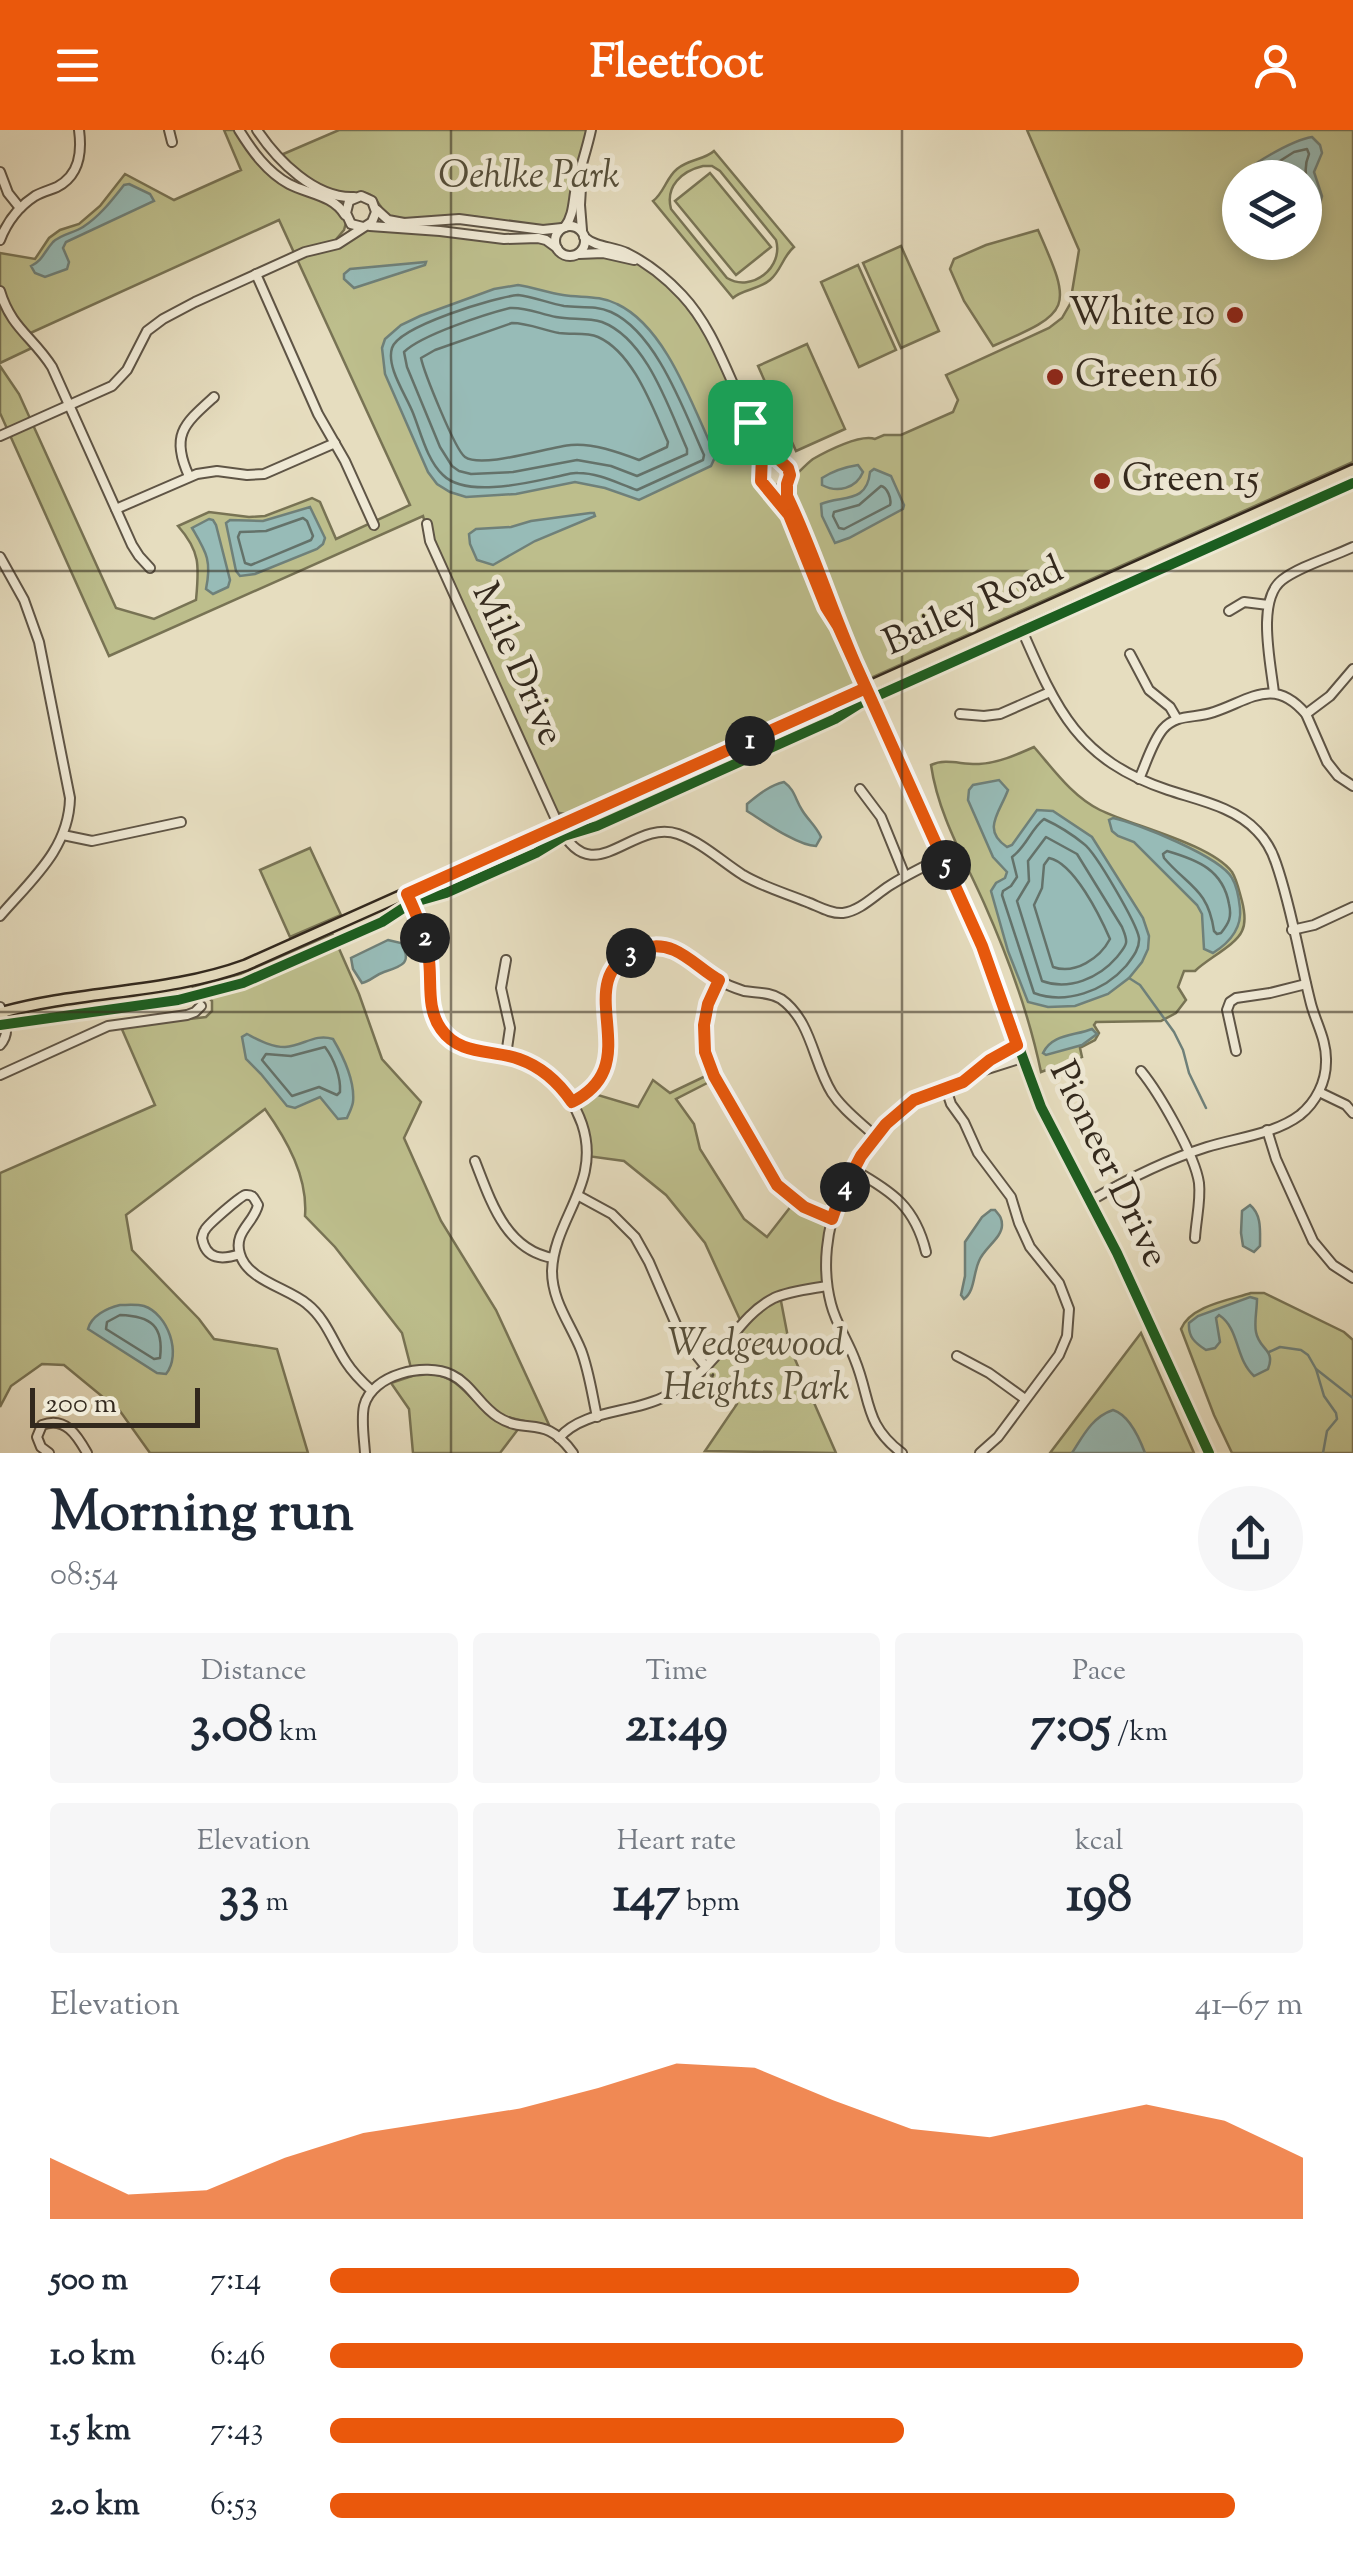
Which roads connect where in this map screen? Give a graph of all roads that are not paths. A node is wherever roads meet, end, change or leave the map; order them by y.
1 (80, 130) edge
2 (169, 130) edge
3 (239, 130) edge
4 (257, 130) edge
5 (591, 130) edge
6 (172, 142) dead end
7 (582, 170) junction
8 (0, 172) edge
9 (358, 196) junction
10 (20, 208) junction
11 (376, 208) junction
12 (347, 218) junction
13 (364, 227) junction
14 (564, 228) junction
15 (583, 235) junction
16 (0, 239) edge
17 (332, 245) junction
18 (557, 248) junction
19 (576, 254) junction
20 (638, 260) junction
21 (256, 274) junction
22 (0, 291) edge
23 (214, 397) dead end
24 (69, 406) junction
25 (750, 422) junction
26 (0, 436) edge
27 (334, 444) junction
28 (780, 461) junction
29 (762, 467) junction
30 (1353, 470) edge
31 (189, 476) junction
32 (787, 484) junction
33 (769, 488) junction
34 (116, 509) junction
35 (427, 524) dead end
36 (374, 525) dead end
37 (1353, 548) edge
38 (0, 557) edge
39 (150, 568) dead end
40 (1268, 605) junction
41 (1230, 611) dead end
42 (1018, 621) junction
43 (838, 626) junction
44 (1130, 654) dead end
45 (1353, 669) edge
46 (866, 688) junction
47 (1050, 692) junction
48 (1274, 693) junction
49 (960, 714) dead end
50 (1306, 714) junction
51 (1177, 719) junction
52 (1139, 780) junction
53 (1353, 786) edge
54 (860, 789) dead end
55 (181, 822) dead end
56 (559, 826) junction
57 (63, 835) junction
58 (943, 857) junction
59 (905, 876) junction
60 (407, 894) junction
61 (1353, 907) edge
62 (0, 916) edge
63 (1292, 930) junction
64 (506, 960) dead end
65 (719, 980) junction
66 (1306, 984) junction
67 (1221, 996) dead end
68 (1230, 1002) junction
69 (201, 1006) dead end
70 (1, 1011) edge
71 (0, 1045) edge
72 (1017, 1045) junction
73 (1236, 1051) dead end
74 (506, 1055) junction
75 (1022, 1058) junction
76 (1141, 1070) dead end
77 (975, 1073) junction
78 (0, 1075) edge
79 (946, 1088) junction
80 (1319, 1092) junction
81 (572, 1102) junction
82 (1353, 1113) edge
83 (1267, 1130) junction
84 (876, 1136) junction
85 (1189, 1154) junction
86 (475, 1161) dead end
87 (854, 1170) junction
88 (579, 1196) junction
89 (1090, 1201) junction
90 (832, 1219) junction
91 (1195, 1238) dead end
92 (926, 1252) dead end
93 (240, 1254) junction
94 (554, 1258) junction
95 (1353, 1278) edge
96 (827, 1286) junction
97 (957, 1356) dead end
98 (706, 1367) junction
99 (372, 1390) junction
100 (1025, 1399) junction
101 (597, 1416) junction
102 (559, 1438) junction
103 (48, 1453) edge
104 (86, 1453) edge
105 (365, 1453) edge
106 (573, 1453) edge
107 (902, 1453) edge
108 (980, 1453) edge
109 (1208, 1453) edge

1 - 10 street
2 - 6 street
3 - 12 street
4 - 9 street
5 - 7 street
7 - 14 street
7 - 15 street
8 - 10 street
9 - 11 street
9 - 12 street
10 - 16 street
11 - 13 street
11 - 14 street
12 - 13 street
12 - 17 street
13 - 17 street
13 - 18 street
14 - 15 street
14 - 18 street
15 - 19 street
15 - 20 street
17 - 21 street
18 - 19 street
19 - 20 street
20 - 25 street
21 - 24 street
21 - 27 street
22 - 24 street
23 - 31 street
24 - 26 street
24 - 34 street
25 - 28 street
25 - 29 street
27 - 31 street
27 - 36 street
28 - 29 street
28 - 32 street
29 - 33 street
30 - 42 main road, Bailey Road
31 - 34 street
32 - 33 street
32 - 43 street, Pioneer Drive
33 - 43 street, Pioneer Drive
34 - 39 street
35 - 56 street, Mile Drive
37 - 40 street
38 - 57 street
40 - 41 street
40 - 48 street
42 - 46 main road, Bailey Road
42 - 47 street
43 - 46 street, Pioneer Drive
44 - 51 street
45 - 50 street
46 - 56 main road, Bailey Road
46 - 58 street, Pioneer Drive
47 - 49 street
47 - 52 street
48 - 50 street
48 - 51 street
50 - 53 street
51 - 52 street
52 - 63 street
54 - 59 street
55 - 57 street
56 - 59 street
56 - 60 main road, Bailey Road
57 - 62 street
58 - 59 street
58 - 72 street, Pioneer Drive
60 - 70 main road, Bailey Road
60 - 74 street
61 - 63 street
63 - 66 street
64 - 74 street
65 - 81 street
65 - 84 street
65 - 90 street
66 - 68 street
66 - 80 street
67 - 68 street
68 - 73 street
69 - 78 street
70 - 71 street
72 - 75 street, Pioneer Drive
72 - 77 street
74 - 81 street
75 - 77 street
75 - 89 street, Pioneer Drive
76 - 85 street
77 - 79 street
79 - 84 street
79 - 100 street
80 - 82 street
80 - 83 street
81 - 88 street
83 - 85 street
83 - 95 street
84 - 87 street
85 - 89 street
85 - 91 street
86 - 94 street
87 - 90 street
87 - 92 street
88 - 94 street
88 - 98 street
89 - 109 street, Pioneer Drive
90 - 96 street
93 - 93 street
93 - 99 street
94 - 101 street
96 - 98 street
96 - 107 street
97 - 100 street
98 - 101 street
99 - 102 street
99 - 105 street
100 - 108 street
101 - 102 street
102 - 106 street
103 - 104 street

